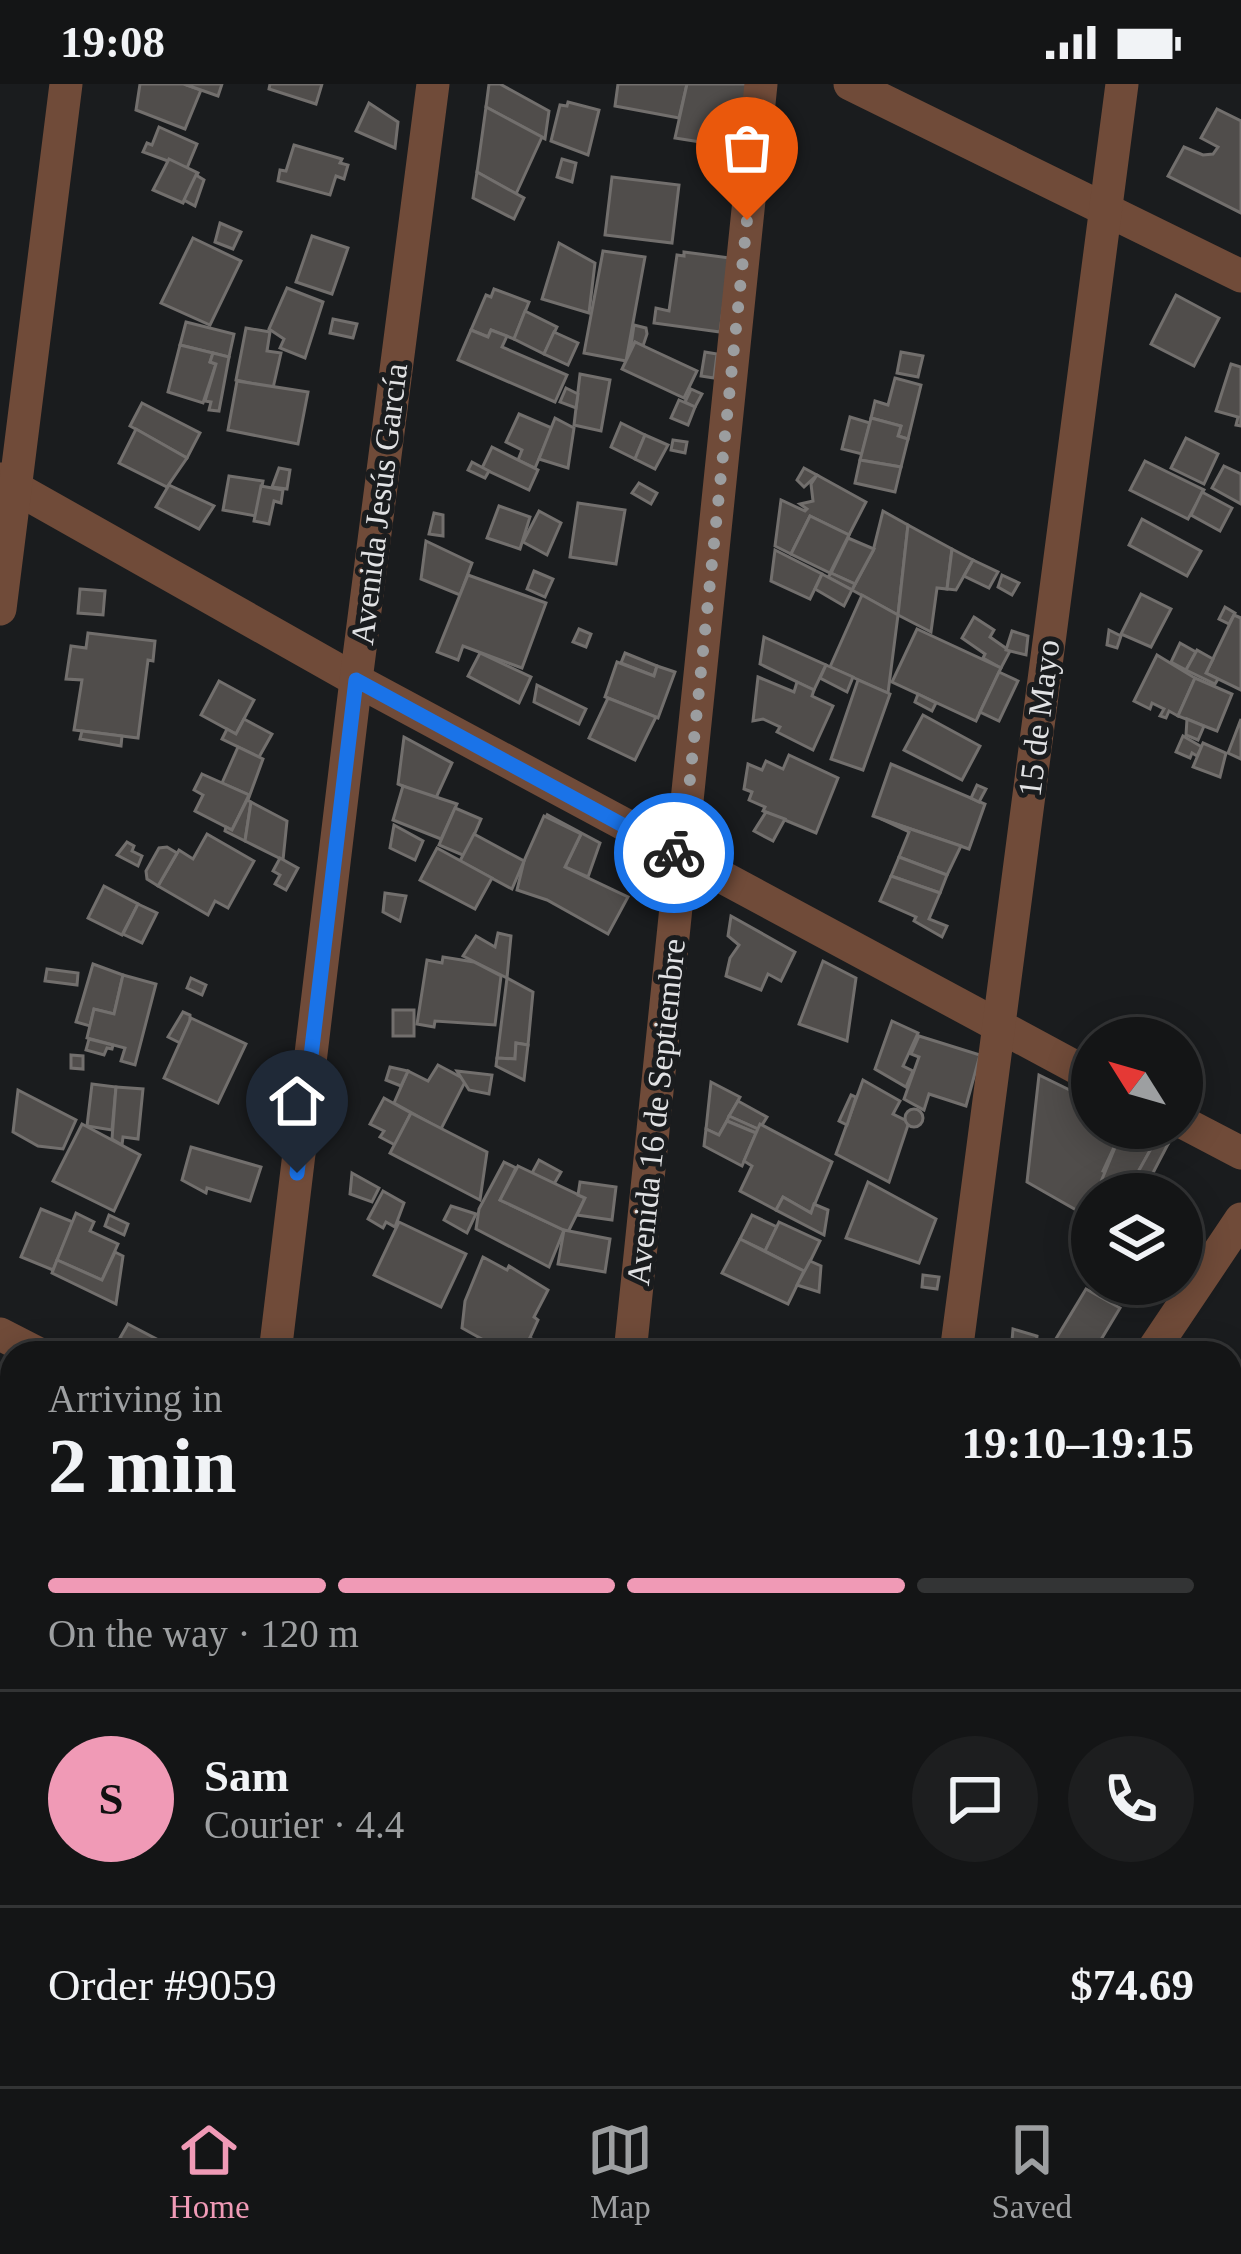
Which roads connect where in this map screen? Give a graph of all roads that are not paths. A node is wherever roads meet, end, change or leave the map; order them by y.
1 (66, 84) edge
2 (433, 84) edge
3 (761, 84) edge
4 (850, 84) edge
5 (1122, 84) edge
6 (1104, 207) junction
7 (1241, 276) edge
8 (7, 483) edge
9 (0, 609) edge
10 (356, 680) junction
11 (682, 857) junction
12 (998, 1027) junction
13 (1071, 1065) edge
14 (1203, 1133) edge
15 (1241, 1153) edge
16 (1241, 1219) edge
17 (276, 1341) edge
18 (631, 1341) edge
19 (958, 1341) edge
20 (1159, 1341) edge

1 - 8 street
2 - 10 street, Avenida Jesús García
3 - 11 street, Avenida 16 de Septiembre
4 - 6 street
5 - 6 street, 15 de Mayo
6 - 7 street
6 - 12 street, 15 de Mayo
8 - 9 street
8 - 10 street
10 - 11 street
10 - 17 street, Avenida Jesús García
11 - 12 street
11 - 18 street, Avenida 16 de Septiembre
12 - 13 street
12 - 19 street, 15 de Mayo
14 - 15 street
16 - 20 street

